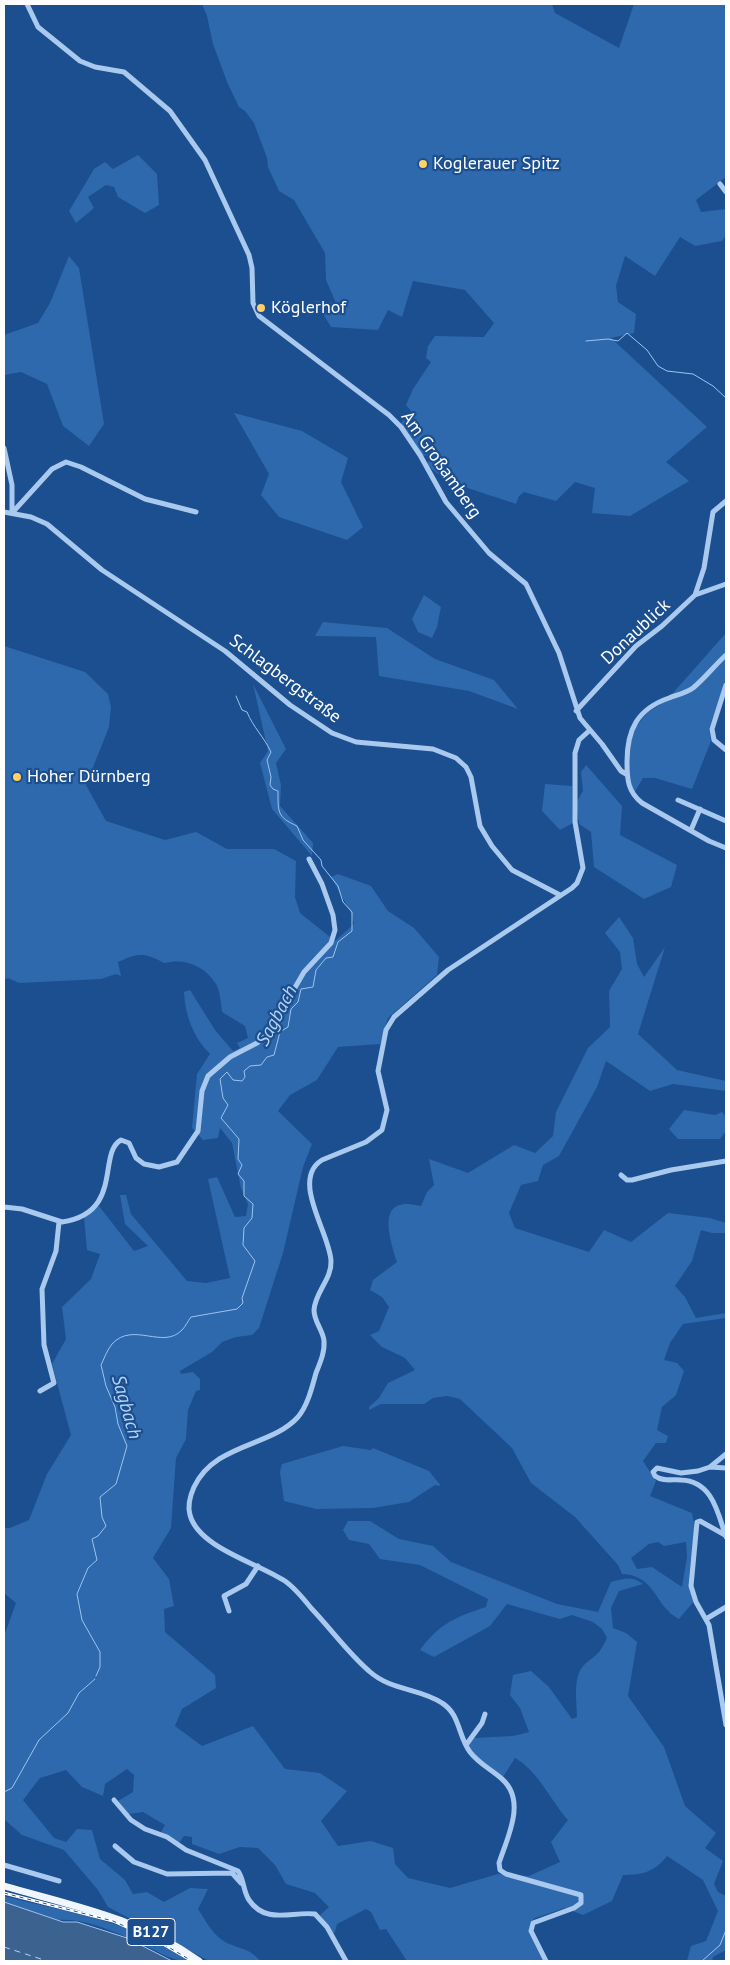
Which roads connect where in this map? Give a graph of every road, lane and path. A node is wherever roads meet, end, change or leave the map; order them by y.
1 (27, 4) edge
2 (720, 184) dead end
3 (726, 192) edge
4 (4, 448) edge
5 (726, 501) edge
6 (4, 512) edge
7 (196, 512) dead end
8 (12, 513) junction
9 (726, 584) edge
10 (695, 595) junction
11 (726, 656) edge
12 (726, 685) edge
13 (576, 711) junction
14 (590, 730) junction
15 (726, 750) edge
16 (626, 774) junction
17 (678, 800) dead end
18 (700, 809) junction
19 (726, 822) edge
20 (691, 830) junction
21 (726, 848) edge
22 (309, 859) dead end
23 (560, 894) junction
24 (726, 1161) edge
25 (622, 1176) dead end
26 (4, 1207) edge
27 (59, 1222) junction
28 (40, 1391) dead end
29 (726, 1454) edge
30 (710, 1467) junction
31 (726, 1468) edge
32 (726, 1536) edge
33 (258, 1566) junction
34 (726, 1607) edge
35 (229, 1611) dead end
36 (706, 1619) junction
37 (485, 1714) dead end
38 (726, 1725) edge
39 (466, 1745) junction
40 (114, 1800) dead end
41 (115, 1846) dead end
42 (4, 1865) edge
43 (59, 1881) dead end
44 (242, 1884) junction
45 (4, 1886) edge
46 (199, 1961) edge
47 (346, 1961) edge
48 (546, 1961) edge

1 - 13 street, Am Großamberg
2 - 3 street
4 - 8 street
5 - 10 street
6 - 8 street, Schlagbergstraße
7 - 8 street
8 - 23 street, Schlagbergstraße
9 - 10 street
10 - 13 street, Donaublick
11 - 16 street
12 - 15 street
13 - 14 street
14 - 16 street
14 - 23 street
16 - 20 street
17 - 18 street
18 - 19 street
18 - 20 street
20 - 21 street
22 - 27 street
23 - 33 street
24 - 25 street
26 - 27 street
27 - 28 street
29 - 30 street
30 - 31 street
30 - 32 street
32 - 36 street
33 - 35 street
33 - 39 street
34 - 36 street
36 - 38 street
37 - 39 street
39 - 48 street
40 - 44 street
41 - 44 street
42 - 43 street
44 - 47 street
45 - 46 main road, B127

